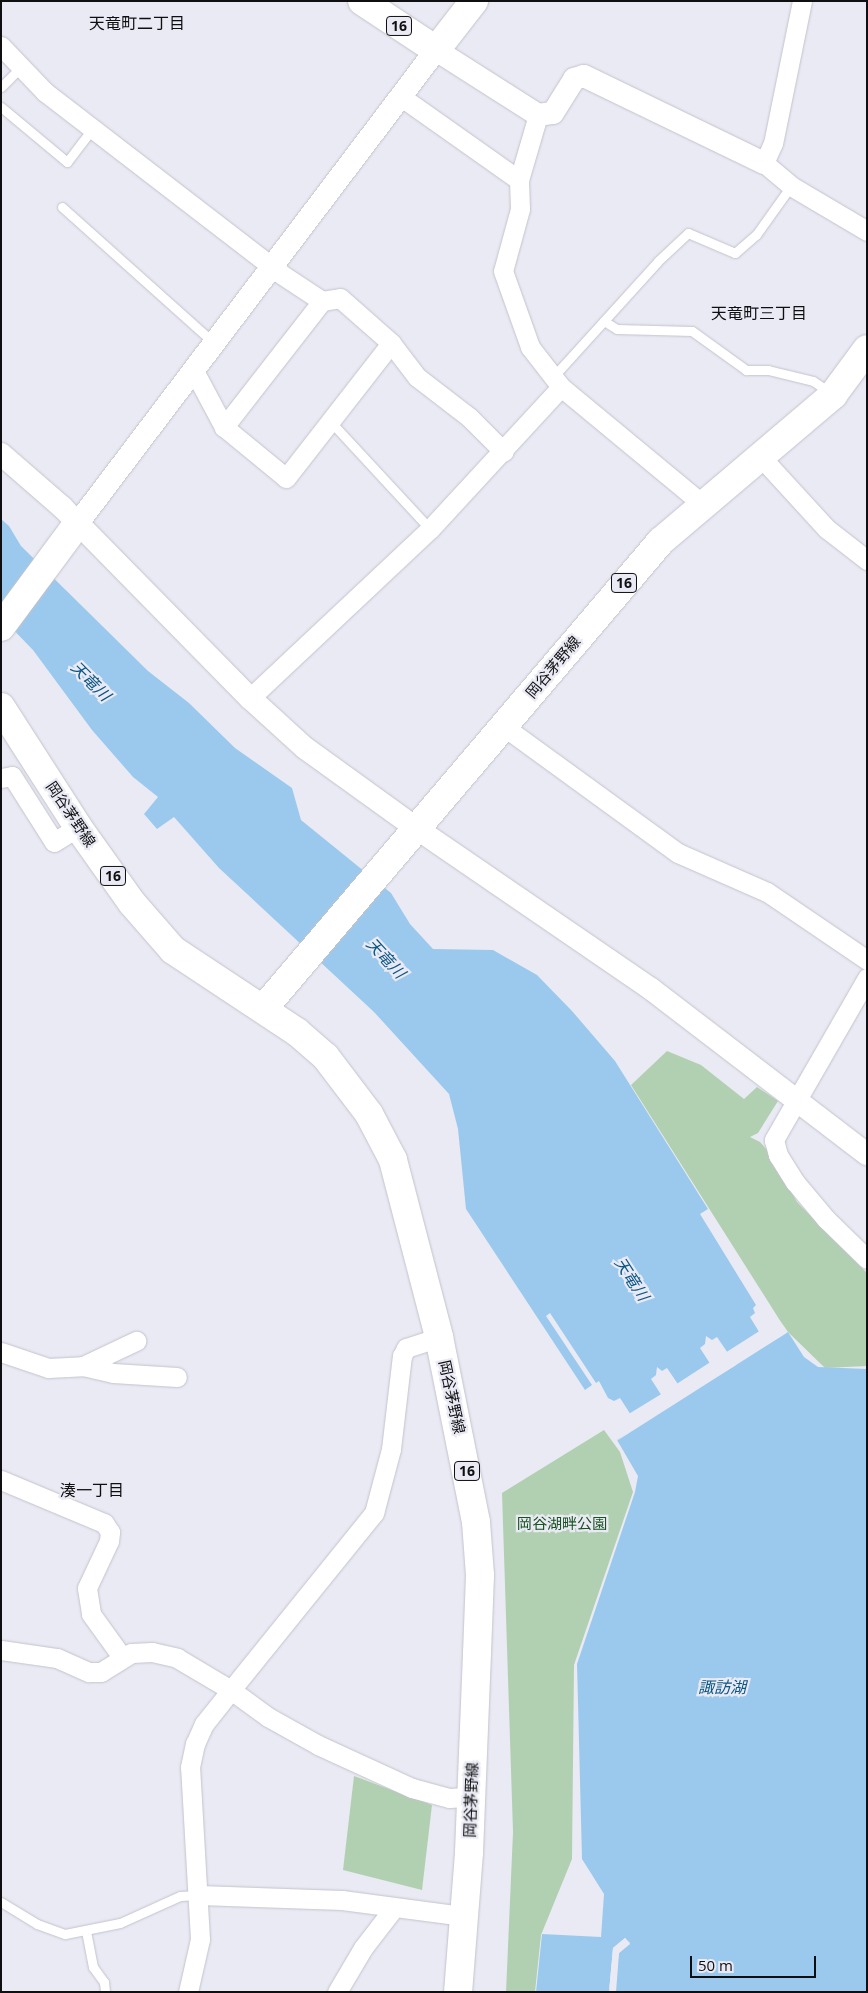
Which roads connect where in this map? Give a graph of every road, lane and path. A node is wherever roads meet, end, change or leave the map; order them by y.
1 (362, 1) edge
2 (474, 1) edge
3 (802, 1) edge
4 (1, 46) edge
5 (436, 50) junction
6 (20, 68) junction
7 (1, 87) edge
8 (400, 96) junction
9 (1, 107) edge
10 (538, 115) junction
11 (92, 128) junction
12 (764, 163) junction
13 (518, 180) junction
14 (791, 186) junction
15 (62, 207) dead end
16 (867, 231) edge
17 (271, 266) junction
18 (322, 301) junction
19 (604, 321) junction
20 (213, 342) junction
21 (391, 343) junction
22 (867, 349) edge
23 (193, 369) junction
24 (557, 382) junction
25 (833, 395) junction
26 (330, 422) junction
27 (224, 427) junction
28 (504, 452) junction
29 (1, 454) edge
30 (760, 456) junction
31 (702, 503) junction
32 (74, 529) junction
33 (430, 529) junction
34 (867, 560) edge
35 (1, 627) edge
36 (250, 698) junction
37 (1, 707) edge
38 (503, 726) junction
39 (1, 778) edge
40 (78, 827) junction
41 (410, 835) junction
42 (867, 960) edge
43 (867, 978) edge
44 (270, 1001) junction
45 (861, 1001) edge
46 (797, 1100) junction
47 (867, 1154) edge
48 (867, 1259) edge
49 (439, 1337) junction
50 (136, 1341) dead end
51 (1, 1352) edge
52 (82, 1366) junction
53 (177, 1376) dead end
54 (1, 1480) edge
55 (1, 1650) edge
56 (122, 1657) junction
57 (230, 1690) junction
58 (471, 1798) junction
59 (199, 1895) junction
60 (1, 1902) edge
61 (392, 1909) junction
62 (464, 1916) junction
63 (86, 1931) junction
64 (105, 1992) edge
65 (188, 1992) edge
66 (337, 1992) edge
67 (458, 1992) edge

1 - 5 main road, 16
2 - 5 main road
3 - 12 street
4 - 6 street
5 - 8 street
5 - 10 street
6 - 7 lane
6 - 11 street
8 - 13 street
8 - 17 street
9 - 11 lane
10 - 12 street
10 - 13 street
11 - 17 street
12 - 14 street
13 - 24 street
14 - 16 street
14 - 19 lane
15 - 20 lane
17 - 18 street
17 - 20 street
18 - 21 street
18 - 27 street
19 - 24 lane
19 - 25 lane
20 - 23 street
21 - 26 street
21 - 28 street
22 - 25 main road, 岡谷茅野線 / 16
23 - 27 street
23 - 32 street
24 - 28 street
24 - 31 street
25 - 30 main road, 岡谷茅野線 / 16
26 - 27 street
26 - 33 lane
28 - 33 street
29 - 32 street
30 - 31 main road, 岡谷茅野線 / 16
30 - 34 street
31 - 38 main road, 岡谷茅野線 / 16
32 - 35 main road
32 - 36 street
33 - 36 street
36 - 41 street
37 - 40 main road, 岡谷茅野線 / 16
38 - 41 main road, 岡谷茅野線 / 16
38 - 42 street
39 - 40 street
40 - 44 main road, 岡谷茅野線 / 16
41 - 44 main road, 岡谷茅野線 / 16
41 - 46 street
43 - 45 street
44 - 49 main road, 岡谷茅野線 / 16
45 - 46 street
46 - 47 street
46 - 48 street
49 - 57 street
49 - 58 main road, 岡谷茅野線 / 16
50 - 52 street
51 - 52 street
52 - 53 street
54 - 56 street
55 - 56 street
56 - 57 street
57 - 58 street
57 - 59 street
58 - 62 main road, 岡谷茅野線 / 16
59 - 61 street
59 - 63 lane
59 - 65 street
60 - 63 lane
61 - 62 street
61 - 66 street
62 - 67 main road, 岡谷茅野線 / 16
63 - 64 lane

